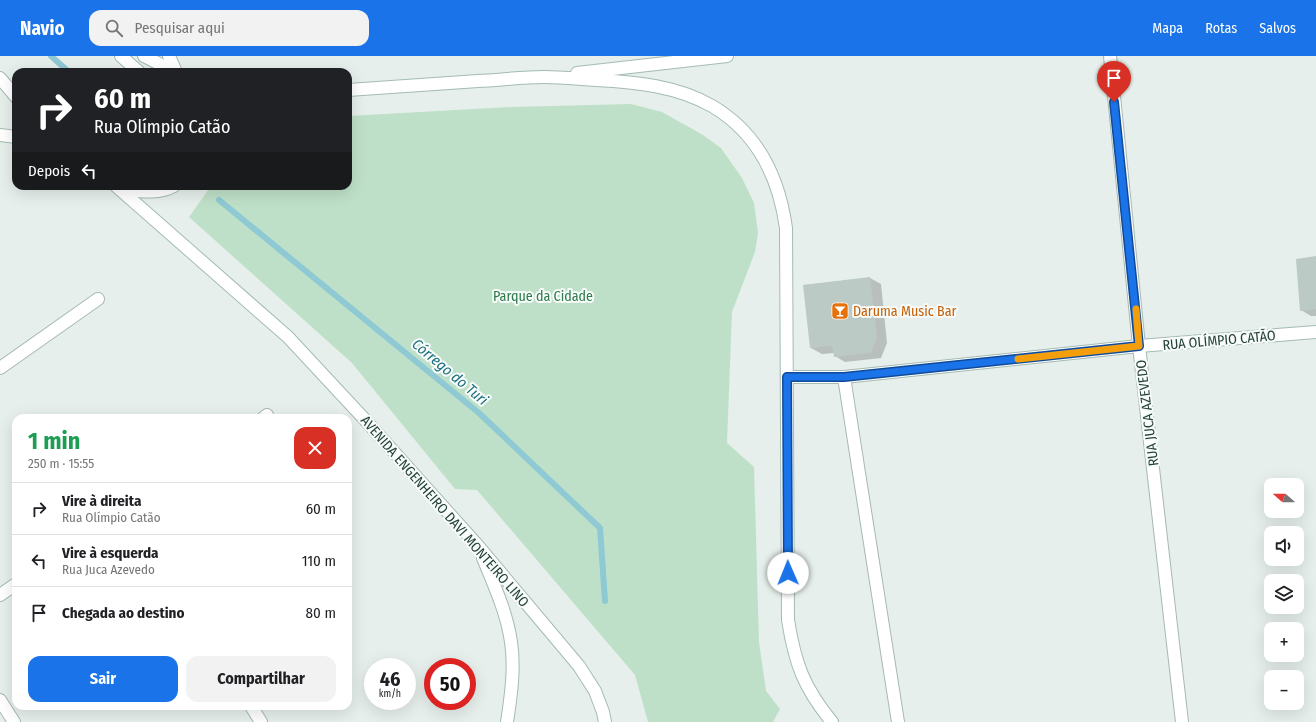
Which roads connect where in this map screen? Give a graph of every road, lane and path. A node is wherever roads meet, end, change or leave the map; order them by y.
1 (122, 56) edge
2 (144, 56) edge
3 (169, 56) edge
4 (727, 56) edge
5 (1110, 56) edge
6 (135, 68) edge
7 (167, 68) edge
8 (174, 68) edge
9 (544, 77) junction
10 (0, 78) edge
11 (352, 90) edge
12 (12, 92) edge
13 (0, 135) edge
14 (12, 136) edge
15 (120, 190) edge
16 (135, 190) edge
17 (167, 190) edge
18 (98, 299) dead end
19 (1316, 332) edge
20 (1139, 346) junction
21 (0, 368) edge
22 (787, 377) junction
23 (844, 377) junction
24 (479, 548) junction
25 (12, 587) edge
26 (0, 595) edge
27 (0, 700) edge
28 (254, 710) edge
29 (14, 722) edge
30 (261, 722) edge
31 (507, 722) edge
32 (605, 722) edge
33 (832, 722) edge
34 (898, 722) edge
35 (1182, 722) edge

1 - 6 main road
2 - 7 main road
3 - 8 main road
4 - 9 main road
5 - 20 main road, RUA JUCA AZEVEDO
9 - 11 main road
9 - 22 main road
10 - 12 main road
13 - 14 main road
15 - 24 main road, AVENIDA ENGENHEIRO DAVI MONTEIRO LINO
16 - 17 main road, AVENIDA ENGENHEIRO DAVI MONTEIRO LINO
18 - 21 main road
19 - 20 main road, RUA OLÍMPIO CATÃO
20 - 23 main road, RUA OLÍMPIO CATÃO
20 - 35 main road, RUA JUCA AZEVEDO
22 - 23 main road, RUA OLÍMPIO CATÃO
22 - 33 main road
23 - 34 main road
24 - 31 main road
24 - 32 main road, AVENIDA ENGENHEIRO DAVI MONTEIRO LINO
25 - 26 main road
27 - 29 main road
28 - 30 main road

